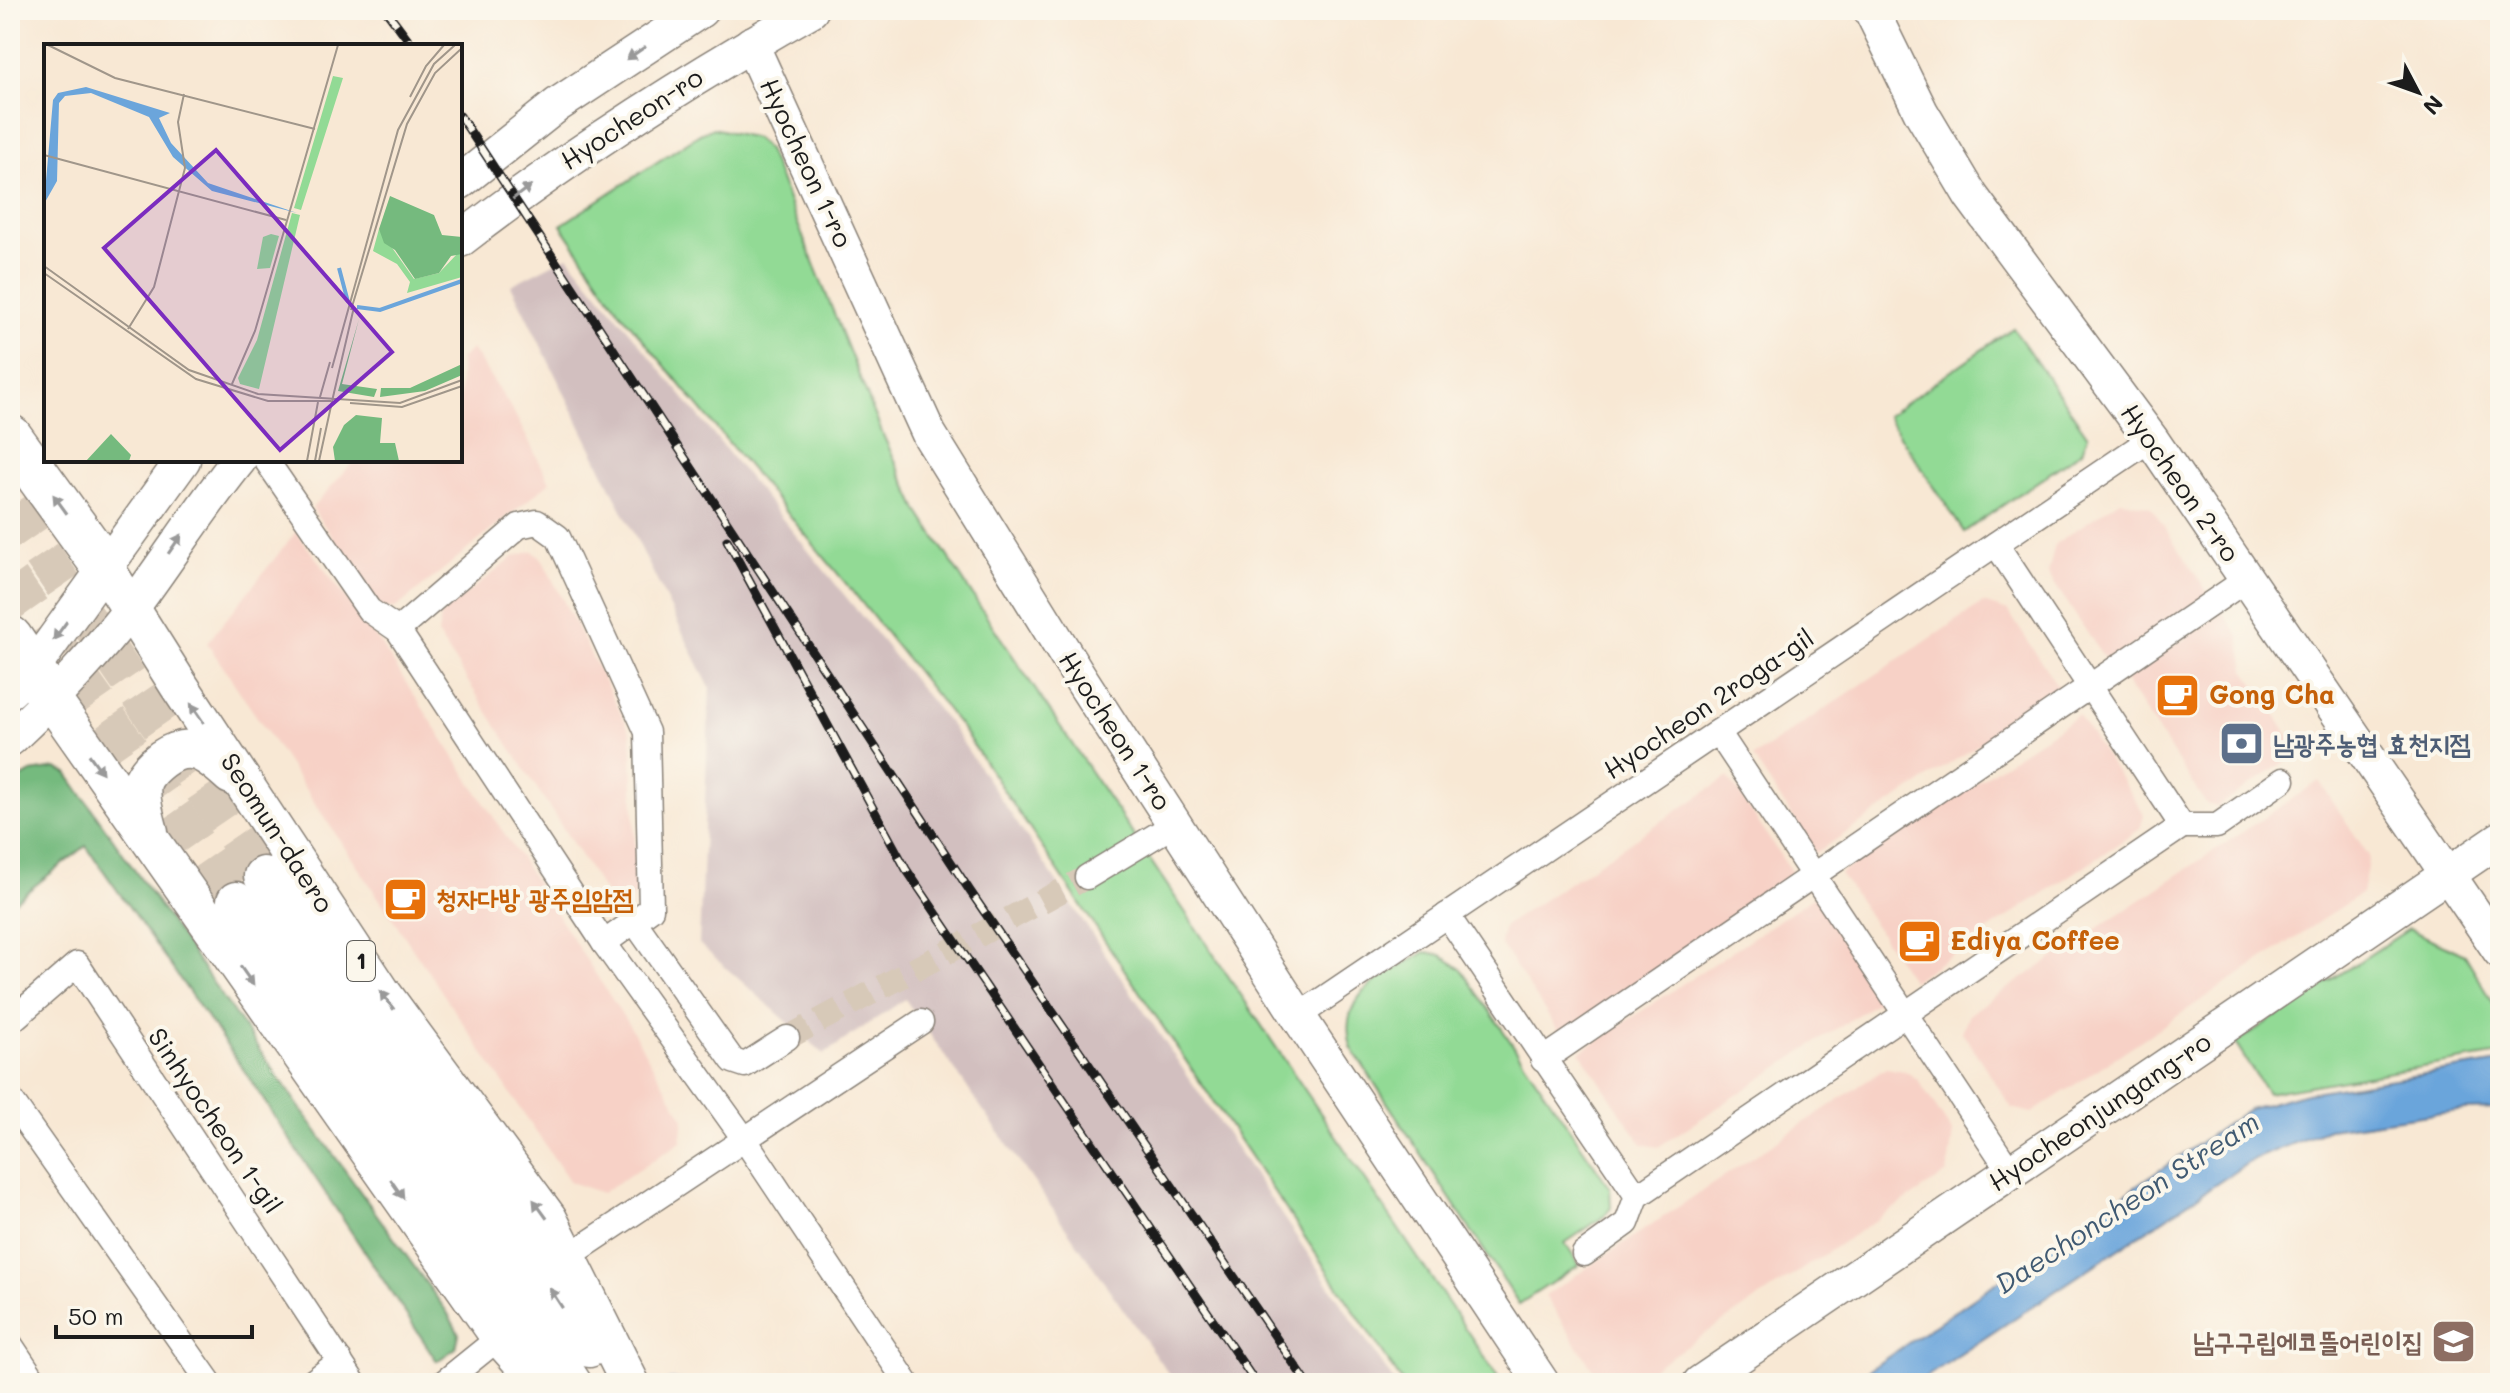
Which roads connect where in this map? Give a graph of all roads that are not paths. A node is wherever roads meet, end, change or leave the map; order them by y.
1 (701, 10) edge
2 (811, 10) edge
3 (1871, 10) edge
4 (751, 44) junction
5 (462, 180) edge
6 (462, 238) edge
7 (10, 437) edge
8 (2151, 439) junction
9 (182, 462) edge
10 (237, 462) edge
11 (267, 462) edge
12 (1996, 544) junction
13 (105, 568) junction
14 (2247, 579) junction
15 (131, 608) junction
16 (398, 630) junction
17 (26, 675) edge
18 (2091, 686) junction
19 (1718, 732) junction
20 (10, 739) edge
21 (2283, 780) dead end
22 (251, 794) junction
23 (1175, 824) junction
24 (2182, 826) junction
25 (151, 839) junction
26 (2500, 839) edge
27 (2446, 874) junction
28 (1815, 875) junction
29 (1087, 877) tunnel mouth
30 (250, 888) tunnel mouth
31 (1447, 915) junction
32 (634, 921) junction
33 (604, 943) junction
34 (2500, 951) edge
35 (1906, 1014) junction
36 (1298, 1016) junction
37 (10, 1022) edge
38 (921, 1022) dead end
39 (787, 1038) tunnel mouth
40 (1543, 1060) junction
41 (10, 1099) edge
42 (745, 1140) junction
43 (2011, 1173) junction
44 (1637, 1196) junction
45 (1584, 1254) dead end
46 (566, 1258) junction
47 (500, 1337) junction
48 (10, 1344) edge
49 (340, 1361) junction
50 (592, 1375) edge
51 (36, 1383) edge
52 (210, 1383) edge
53 (311, 1383) edge
54 (354, 1383) edge
55 (443, 1383) edge
56 (907, 1383) edge
57 (1542, 1383) edge
58 (1700, 1383) edge

1 -> 5 street, Hyocheon-ro
2 - 4 street, Hyocheon-ro
3 - 8 street, Hyocheon 2-ro
6 -> 4 street, Hyocheon-ro
4 - 23 street, Hyocheon 1-ro
13 -> 7 highway, Seomun-daero / 1
8 - 12 street, Hyocheon 2roga-gil
8 - 14 street, Hyocheon 2-ro
9 - 13 street
15 -> 10 street
11 - 16 street
12 - 18 street
12 - 19 street, Hyocheon 2roga-gil
13 - 15 main road, Seomun-daero / 1
13 -> 17 street
14 - 18 street
14 - 27 street, Hyocheon 2-ro
15 - 17 street
22 -> 15 main road, Seomun-daero / 1
16 - 32 street
16 - 33 street
17 - 20 street
17 -> 25 main road
18 - 24 street
18 - 28 street
19 - 28 street
19 - 31 street, Hyocheon 2roga-gil
21 - 24 street
22 - 25 main road
46 -> 22 main road, Seomun-daero / 1
23 - 29 street
23 - 36 street, Hyocheon 1-ro
24 - 35 street
25 -> 47 main road
26 - 27 street, Hyocheonjungang-ro
27 - 34 street, Hyocheon 2-ro
27 - 43 street, Hyocheonjungang-ro
28 - 35 street
28 - 40 street
30 - 50 main road, Seomun-daero
31 - 36 street, Hyocheon 2roga-gil
31 - 40 street
32 - 33 street
32 - 39 street
33 - 42 street
35 - 43 street
35 - 44 street
36 - 57 street, Hyocheon 1-ro
37 - 49 street, Sinhyocheon 1-gil
38 - 42 street
40 - 44 street
41 - 52 street
42 - 46 street
42 - 56 street
43 - 58 street, Hyocheonjungang-ro
44 - 45 street
46 - 50 main road, Seomun-daero / 1
47 - 50 main road
47 - 55 street
48 - 51 street
49 - 53 street
49 - 54 street, Sinhyocheon 1-gil

